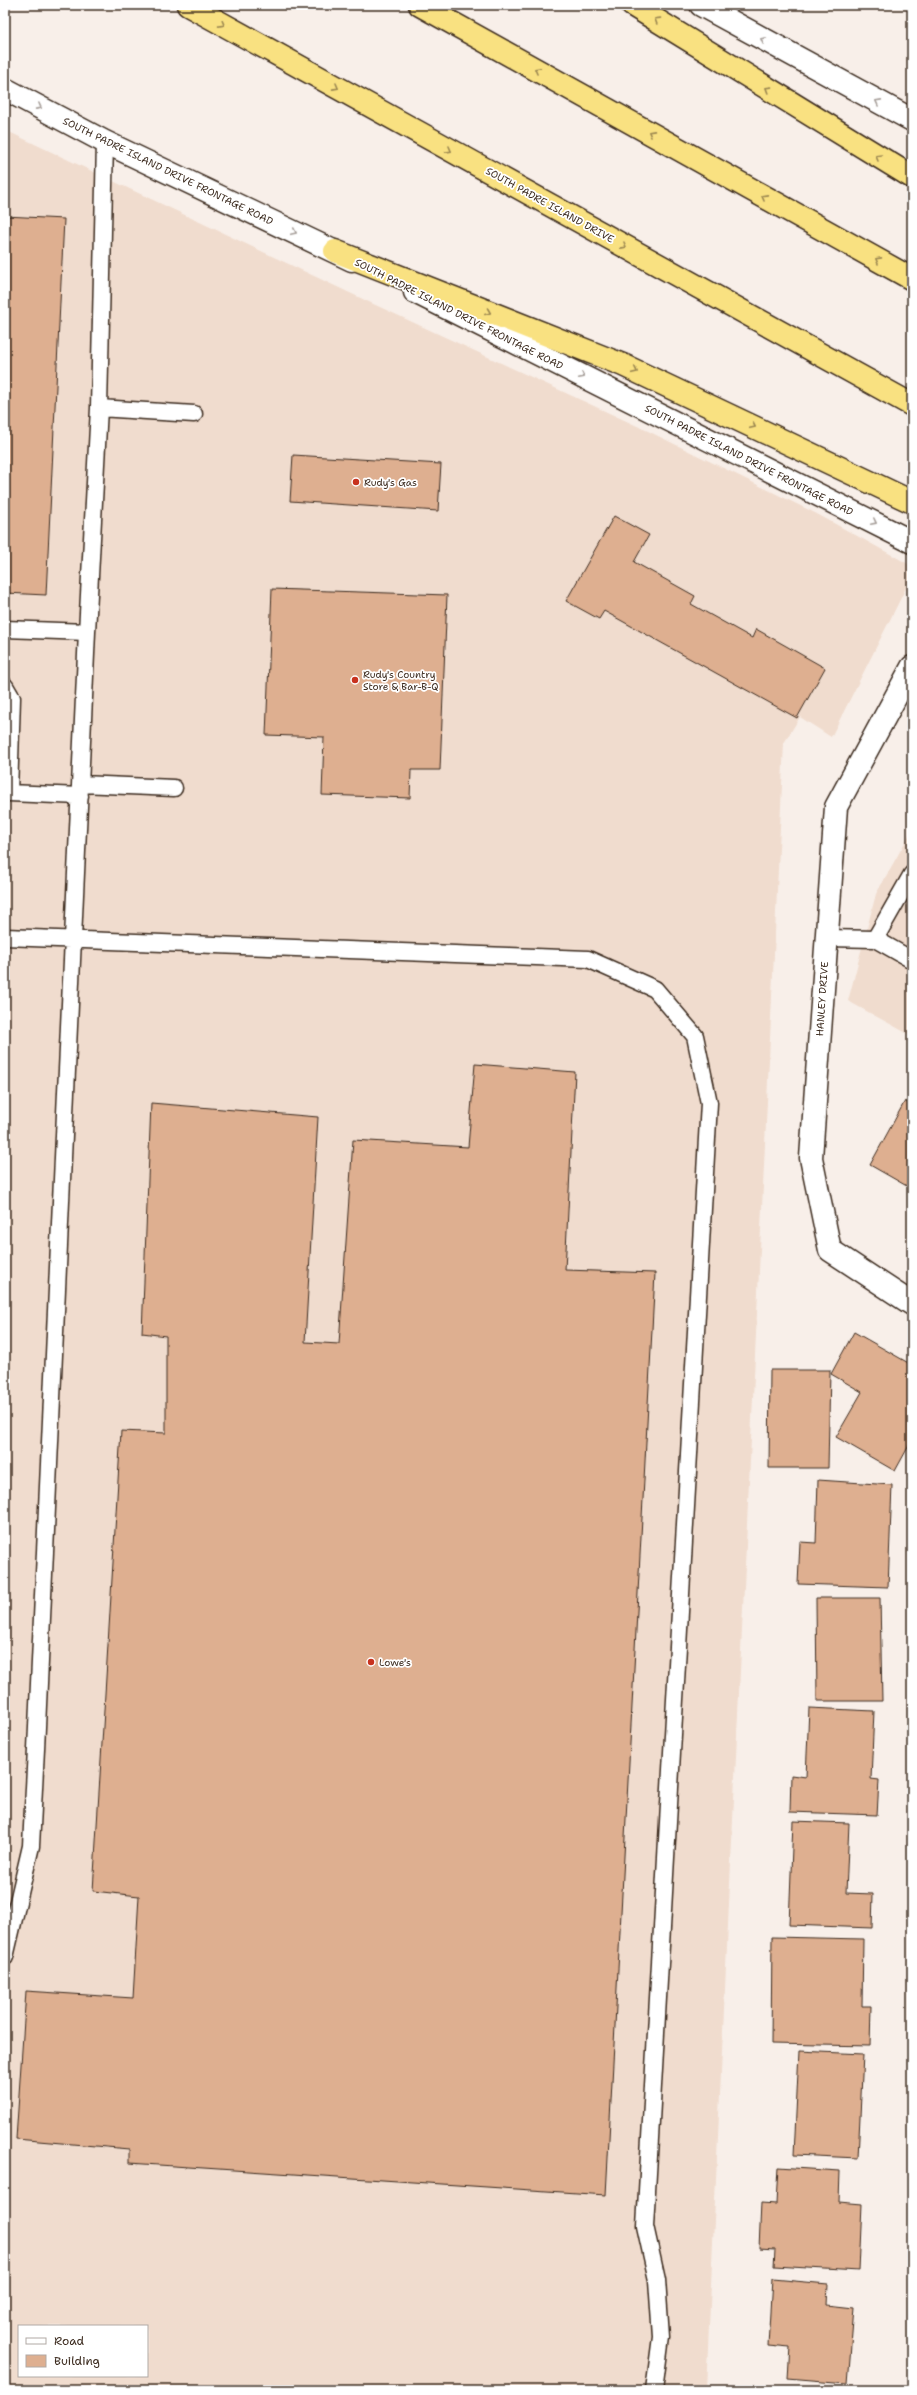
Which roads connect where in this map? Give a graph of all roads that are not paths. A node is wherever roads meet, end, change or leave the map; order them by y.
1 (188, 5) edge
2 (420, 5) edge
3 (632, 5) edge
4 (701, 5) edge
5 (5, 89) edge
6 (912, 120) edge
7 (105, 142) junction
8 (912, 177) edge
9 (335, 251) junction
10 (912, 279) edge
11 (912, 405) edge
12 (99, 408) junction
13 (194, 414) dead end
14 (912, 502) edge
15 (912, 542) edge
16 (5, 629) edge
17 (87, 632) junction
18 (912, 667) edge
19 (5, 686) edge
20 (174, 788) dead end
21 (80, 790) junction
22 (912, 874) edge
23 (5, 937) edge
24 (827, 938) junction
25 (74, 939) junction
26 (875, 939) junction
27 (912, 960) edge
28 (912, 1304) edge
29 (5, 1957) edge
30 (654, 2390) edge

1 -> 11 highway, SOUTH PADRE ISLAND DRIVE
10 -> 2 highway
8 -> 3 highway
6 -> 4 main road
5 -> 7 main road, SOUTH PADRE ISLAND DRIVE FRONTAGE ROAD
7 -> 9 main road, SOUTH PADRE ISLAND DRIVE FRONTAGE ROAD
7 - 12 lane
9 -> 14 highway
9 -> 15 main road, SOUTH PADRE ISLAND DRIVE FRONTAGE ROAD
12 - 13 lane
12 - 17 lane
16 - 17 lane
17 - 21 lane
18 - 24 main road, HANLEY DRIVE
19 - 21 lane
20 - 21 lane
21 - 25 lane
22 - 26 lane
23 - 25 lane
24 - 26 lane
24 - 28 main road, HANLEY DRIVE
25 - 29 lane
25 - 30 lane
26 - 27 lane

